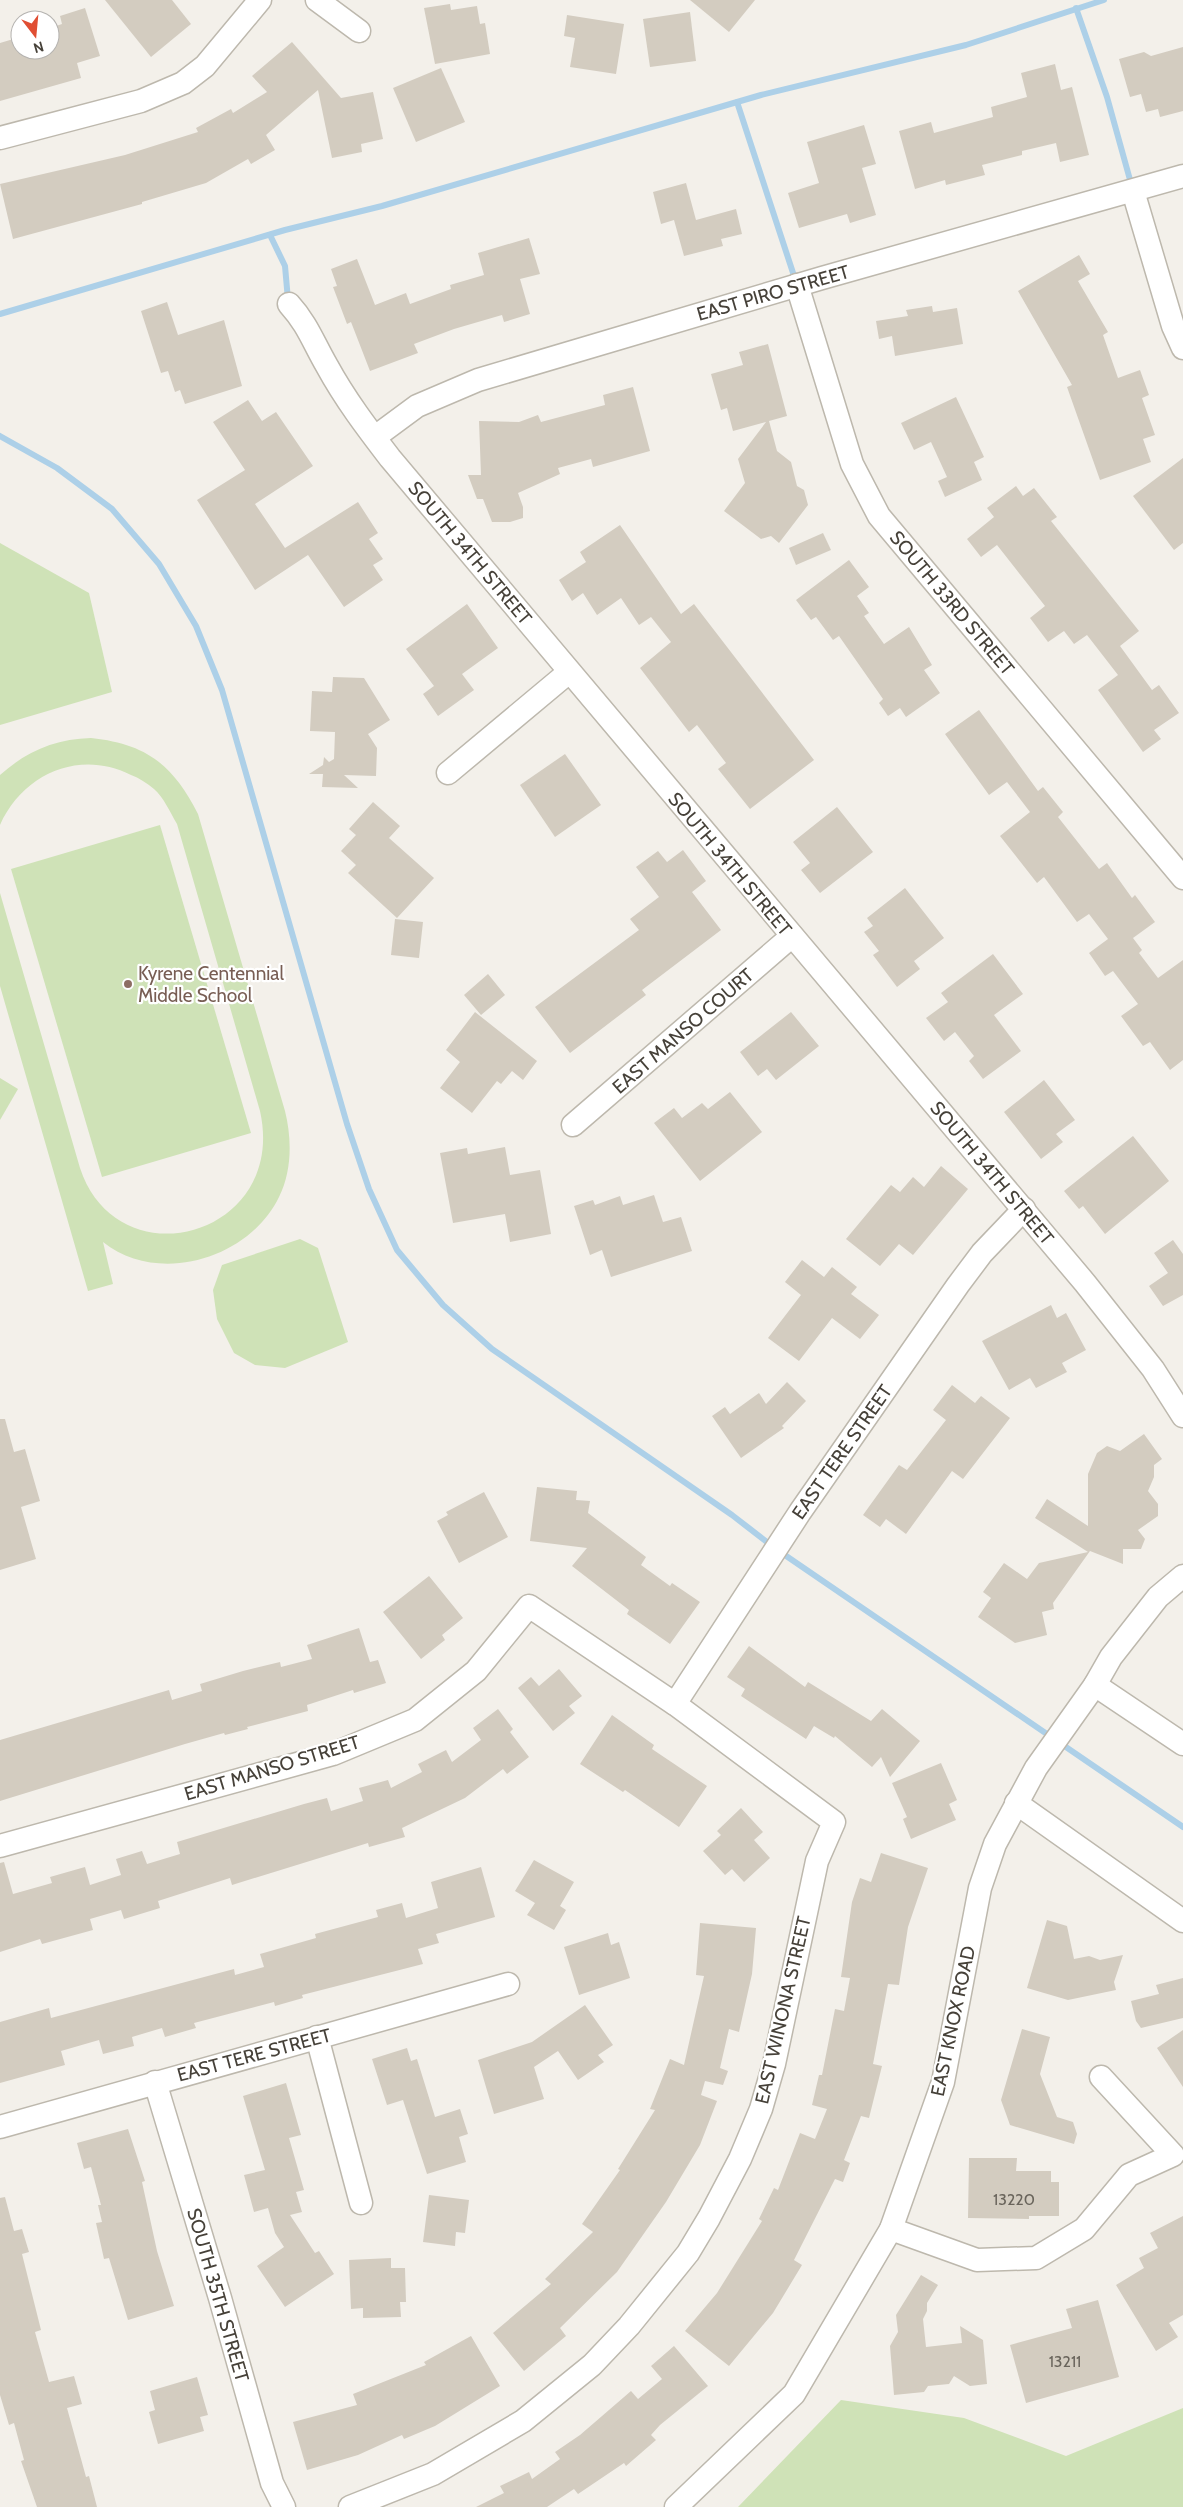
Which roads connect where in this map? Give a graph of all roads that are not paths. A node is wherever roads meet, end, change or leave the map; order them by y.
1 (260, 0) edge
2 (316, 0) edge
3 (359, 32) dead end
4 (0, 138) edge
5 (1183, 176) edge
6 (1133, 191) junction
7 (797, 285) junction
8 (289, 304) dead end
9 (1183, 348) edge
10 (374, 438) junction
11 (569, 672) junction
12 (448, 773) dead end
13 (1183, 878) edge
14 (792, 936) junction
15 (573, 1125) dead end
16 (1024, 1210) junction
17 (1183, 1416) edge
18 (1183, 1576) edge
19 (1095, 1685) junction
20 (675, 1704) junction
21 (1183, 1744) edge
22 (1016, 1803) junction
23 (0, 1846) edge
24 (1183, 1921) edge
25 (508, 1984) dead end
26 (317, 2037) junction
27 (1101, 2076) dead end
28 (156, 2082) junction
29 (0, 2127) edge
30 (361, 2204) dead end
31 (891, 2229) junction
32 (284, 2507) edge
33 (350, 2507) edge
34 (676, 2507) edge

1 - 4 street
2 - 3 street
5 - 6 street, EAST PIRO STREET
6 - 7 street, EAST PIRO STREET
6 - 9 street
7 - 10 street, EAST PIRO STREET
7 - 13 street, SOUTH 33RD STREET
8 - 10 street, SOUTH 34TH STREET
10 - 11 street, SOUTH 34TH STREET
11 - 12 street
11 - 14 street, SOUTH 34TH STREET
14 - 15 street, EAST MANSO COURT
14 - 16 street, SOUTH 34TH STREET
16 - 17 street, SOUTH 34TH STREET
16 - 20 street, EAST TERE STREET
18 - 19 street, EAST KNOX ROAD
19 - 21 street
19 - 22 street, EAST KNOX ROAD
20 - 23 street, EAST MANSO STREET
20 - 33 street, EAST WINONA STREET
22 - 24 street
22 - 31 street, EAST KNOX ROAD
25 - 26 street, EAST TERE STREET
26 - 28 street, EAST TERE STREET
26 - 30 street
27 - 31 street
28 - 29 street, EAST TERE STREET
28 - 32 street, SOUTH 35TH STREET
31 - 34 street, EAST KNOX ROAD

